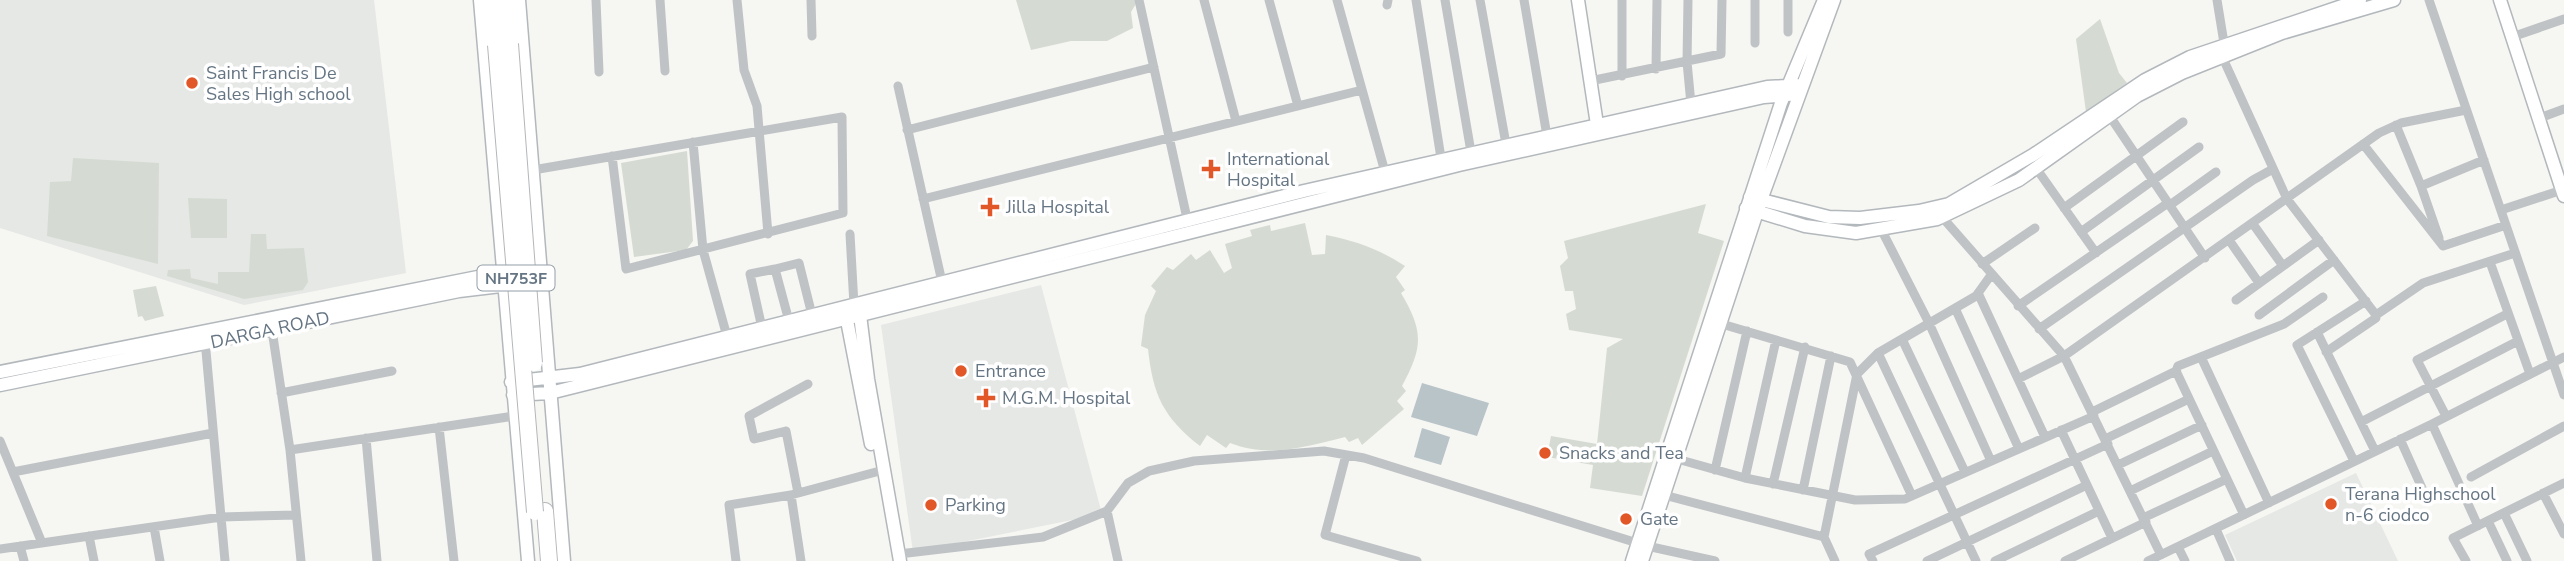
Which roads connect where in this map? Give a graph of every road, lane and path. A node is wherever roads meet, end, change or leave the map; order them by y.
1 (480, 0) edge
2 (492, 0) edge
3 (506, 0) edge
4 (519, 0) edge
5 (596, 0) edge
6 (660, 0) edge
7 (737, 0) edge
8 (811, 0) edge
9 (1139, 0) edge
10 (1204, 0) edge
11 (1269, 0) edge
12 (1337, 0) edge
13 (1416, 0) edge
14 (1445, 0) edge
15 (1480, 0) edge
16 (1524, 0) edge
17 (1578, 0) edge
18 (1622, 0) edge
19 (1657, 0) edge
20 (1688, 0) edge
21 (1722, 0) edge
22 (1755, 0) edge
23 (1788, 0) edge
24 (1824, 0) edge
25 (1834, 0) edge
26 (2217, 0) edge
27 (2360, 0) edge
28 (2394, 0) edge
29 (2429, 0) edge
30 (2500, 0) edge
31 (2564, 19) edge
32 (1788, 32) dead end
33 (812, 36) dead end
34 (2512, 37) junction
35 (1755, 43) dead end
36 (2221, 48) junction
37 (1687, 62) junction
38 (1154, 67) junction
39 (1656, 69) junction
40 (665, 71) dead end
41 (599, 72) dead end
42 (1622, 76) junction
43 (1590, 81) junction
44 (898, 86) dead end
45 (1362, 90) junction
46 (1794, 90) junction
47 (1691, 104) junction
48 (1298, 106) junction
49 (2564, 109) edge
50 (2466, 110) junction
51 (2106, 112) junction
52 (2537, 119) junction
53 (1236, 121) junction
54 (2183, 122) dead end
55 (2396, 125) junction
56 (908, 130) junction
57 (1597, 130) junction
58 (759, 131) junction
59 (1547, 136) junction
60 (1170, 138) junction
61 (693, 142) junction
62 (1506, 144) junction
63 (2363, 144) junction
64 (2199, 147) dead end
65 (1472, 152) junction
66 (612, 156) junction
67 (2136, 156) junction
68 (1441, 158) junction
69 (2484, 160) junction
70 (2036, 168) junction
71 (2273, 169) junction
72 (533, 170) junction
73 (1385, 172) junction
74 (2216, 172) dead end
75 (2153, 181) junction
76 (2421, 186) junction
77 (2563, 193) edge
78 (923, 199) junction
79 (2287, 199) junction
80 (1754, 204) junction
81 (2169, 204) junction
82 (2064, 208) junction
83 (2501, 210) junction
84 (1942, 217) junction
85 (2253, 224) junction
86 (2506, 225) junction
87 (1189, 226) junction
88 (2035, 228) dead end
89 (2185, 228) junction
90 (1881, 229) junction
91 (2081, 232) junction
92 (768, 234) junction
93 (850, 234) dead end
94 (2230, 240) junction
95 (2319, 240) junction
96 (2442, 246) junction
97 (703, 250) junction
98 (2096, 253) junction
99 (2515, 253) junction
100 (2205, 258) junction
101 (2334, 260) junction
102 (2490, 262) junction
103 (1982, 264) junction
104 (2283, 266) junction
105 (540, 267) junction
106 (775, 269) junction
107 (502, 272) junction
108 (1991, 275) junction
109 (541, 281) junction
110 (942, 282) junction
111 (2259, 283) junction
112 (503, 286) junction
113 (1978, 293) junction
114 (2323, 297) dead end
115 (2236, 300) dead end
116 (2366, 301) junction
117 (2018, 306) junction
118 (1955, 308) junction
119 (853, 309) junction
120 (2507, 314) junction
121 (812, 315) junction
122 (2259, 315) dead end
123 (2376, 315) junction
124 (789, 321) junction
125 (1715, 322) junction
126 (1929, 323) junction
127 (762, 328) junction
128 (204, 329) junction
129 (2039, 329) junction
130 (272, 330) junction
131 (1747, 331) junction
132 (2317, 332) junction
133 (1902, 339) junction
134 (1776, 340) junction
135 (728, 341) junction
136 (2518, 341) junction
137 (205, 344) junction
138 (1805, 347) junction
139 (2326, 352) junction
140 (1878, 353) junction
141 (1831, 356) junction
142 (2064, 356) junction
143 (2201, 357) junction
144 (2564, 357) edge
145 (2553, 363) junction
146 (392, 371) dead end
147 (2176, 371) junction
148 (0, 372) edge
149 (1857, 374) junction
150 (2530, 374) junction
151 (549, 379) junction
152 (2018, 379) junction
153 (511, 382) junction
154 (808, 384) dead end
155 (0, 385) edge
156 (2431, 386) junction
157 (281, 393) junction
158 (550, 393) junction
159 (513, 395) junction
160 (2564, 395) edge
161 (2189, 399) junction
162 (2093, 414) junction
163 (514, 416) junction
164 (2446, 416) junction
165 (2361, 422) junction
166 (2432, 424) junction
167 (2202, 425) junction
168 (2564, 426) edge
169 (439, 428) junction
170 (2061, 430) junction
171 (213, 433) junction
172 (2045, 437) junction
173 (366, 438) junction
174 (2400, 439) junction
175 (0, 441) edge
176 (2107, 442) junction
177 (2019, 449) junction
178 (290, 450) junction
179 (2213, 450) junction
180 (2375, 451) junction
181 (1346, 455) junction
182 (1671, 458) junction
183 (2075, 460) junction
184 (1991, 461) junction
185 (2354, 461) junction
186 (2118, 465) junction
187 (1715, 470) junction
188 (876, 471) junction
189 (13, 472) junction
190 (1965, 472) junction
191 (2471, 477) dead end
192 (1745, 478) junction
193 (2227, 479) junction
194 (2564, 483) edge
195 (1773, 484) junction
196 (1939, 484) junction
197 (2087, 485) junction
198 (1803, 490) junction
199 (2130, 491) junction
200 (2543, 493) junction
201 (794, 494) junction
202 (1664, 495) junction
203 (1830, 495) junction
204 (1912, 496) junction
205 (2426, 497) dead end
206 (2269, 503) junction
207 (1107, 511) junction
208 (2099, 511) junction
209 (2504, 513) junction
210 (296, 515) junction
211 (2244, 515) junction
212 (1955, 516) junction
213 (221, 517) junction
214 (2144, 520) junction
215 (2488, 521) junction
216 (2478, 526) junction
217 (154, 527) junction
218 (2216, 529) junction
219 (2564, 534) edge
220 (89, 536) junction
221 (1824, 537) junction
222 (2112, 538) junction
223 (1967, 542) junction
224 (42, 543) junction
225 (1643, 544) junction
226 (20, 546) junction
227 (2178, 547) junction
228 (0, 549) edge
229 (2161, 555) junction
230 (897, 559) edge
231 (24, 561) edge
232 (94, 561) edge
233 (160, 561) edge
234 (225, 561) edge
235 (301, 561) edge
236 (377, 561) edge
237 (454, 561) edge
238 (528, 561) edge
239 (539, 561) edge
240 (549, 561) edge
241 (564, 561) edge
242 (736, 561) edge
243 (801, 561) edge
244 (1118, 561) edge
245 (1417, 561) edge
246 (1632, 561) edge
247 (1642, 561) edge
248 (1715, 561) edge
249 (1835, 561) edge
250 (1873, 561) edge
251 (1927, 561) edge
252 (1976, 561) edge
253 (1996, 561) edge
254 (2065, 561) edge
255 (2148, 561) edge
256 (2185, 561) edge
257 (2230, 561) edge
258 (2466, 561) edge
259 (2507, 561) edge
260 (2527, 561) edge

1 - 107 street
2 - 239 highway, NH753F, bridge
3 - 240 highway, NH753F, bridge
4 - 72 street
5 - 41 street
6 - 40 street
7 - 58 street
8 - 33 street
9 - 38 street
10 - 53 street
11 - 48 street
12 - 45 street
13 - 68 street
14 - 65 street
15 - 62 street
16 - 59 street
17 - 43 street
18 - 42 street
19 - 39 street
20 - 37 street
21 - 37 street
22 - 35 street
23 - 32 street
24 - 46 street
25 - 46 street
26 - 36 street
27 - 36 street
28 - 36 street
29 - 50 street
30 - 34 street
31 - 34 street
34 - 52 street
36 - 51 street
36 - 71 street
37 - 39 street
37 - 47 street
38 - 56 street
38 - 60 street
39 - 42 street
42 - 43 street
43 - 57 street
44 - 56 street
45 - 48 street
45 - 73 street
46 - 47 street
46 - 57 street
46 - 80 street
47 - 57 street
48 - 53 street
49 - 52 street
50 - 55 street
50 - 69 street
51 - 67 street
51 - 70 street
51 - 80 street
52 - 77 street
53 - 60 street
54 - 67 street
55 - 63 street
55 - 76 street
56 - 78 street
57 - 59 street
57 - 87 street
58 - 61 street
58 - 92 street
58 - 92 street
59 - 62 street
60 - 78 street
60 - 87 street
61 - 66 street
61 - 97 street
62 - 65 street
63 - 79 street
63 - 96 street
64 - 75 street
65 - 68 street
66 - 72 street
66 - 97 street
67 - 75 street
67 - 82 street
68 - 73 street
69 - 76 street
69 - 83 street
70 - 82 street
70 - 84 street
71 - 79 street
71 - 89 street
72 - 105 street
73 - 87 street
74 - 81 street
75 - 81 street
75 - 91 street
76 - 96 street
77 - 83 street
78 - 110 street
79 - 85 street
79 - 95 street
80 - 90 street
80 - 125 street
81 - 89 street
81 - 98 street
82 - 91 street
83 - 86 street
84 - 90 street
84 - 103 street
85 - 94 street
85 - 104 street
86 - 96 street
86 - 99 street
87 - 110 street
87 - 119 street
88 - 103 street
89 - 100 street
89 - 129 street
90 - 126 street
91 - 98 street
92 - 97 street
93 - 119 street
94 - 100 street
94 - 111 street
95 - 101 street
95 - 104 street
97 - 135 street
98 - 117 street
99 - 102 street
99 - 145 street
100 - 142 street
101 - 116 street
101 - 122 street
102 - 120 street
102 - 123 street
103 - 108 street
104 - 111 street
105 - 107 street, DARGA ROAD
105 - 109 street
106 - 121 street
106 - 124 street
106 - 127 street
107 - 112 street
107 - 128 street, DARGA ROAD
108 - 113 street
108 - 117 street
109 - 112 street, DARGA ROAD
109 - 151 street
110 - 119 street
111 - 115 street
112 - 130 street, DARGA ROAD
112 - 153 street
113 - 118 street
113 - 152 street
114 - 143 street
116 - 123 street
116 - 132 street
117 - 129 street
118 - 126 street
118 - 177 street
119 - 121 street
119 - 135 street
119 - 188 street
119 - 230 street
120 - 136 street
120 - 156 street
121 - 124 street
123 - 139 street
124 - 127 street
125 - 131 street
125 - 182 street
126 - 133 street
126 - 184 street
127 - 135 street
128 - 137 street
128 - 148 street, DARGA ROAD
129 - 142 street
130 - 137 street, DARGA ROAD
130 - 157 street
131 - 134 street
131 - 187 street
132 - 139 street
132 - 185 street
133 - 140 street
133 - 190 street
134 - 138 street
134 - 192 street
135 - 151 street
135 - 158 street
136 - 150 street
136 - 156 street
137 - 155 street, DARGA ROAD
137 - 171 street
138 - 141 street
138 - 195 street
139 - 165 street
140 - 149 street
140 - 196 street
141 - 149 street
141 - 198 street
142 - 152 street
142 - 162 street
143 - 147 street
143 - 206 street
144 - 145 street
145 - 150 street
145 - 160 street
146 - 157 street
147 - 161 street
147 - 162 street
149 - 203 street
149 - 204 street
150 - 164 street
151 - 153 street
151 - 158 street
152 - 172 street
153 - 159 street
154 - 201 street
156 - 164 street
156 - 165 street
157 - 178 street
158 - 159 street
158 - 241 street
159 - 163 street
161 - 167 street
161 - 176 street
162 - 170 street
162 - 176 street
163 - 169 street
163 - 238 street
164 - 166 street
165 - 180 street
166 - 174 street
166 - 216 street
167 - 179 street
167 - 186 street
168 - 191 street
169 - 173 street
169 - 237 street
170 - 172 street
170 - 183 street
171 - 189 street
171 - 213 street
172 - 177 street
173 - 178 street
173 - 236 street
174 - 180 street
174 - 205 street
175 - 189 street
176 - 183 street
176 - 186 street
177 - 184 street
178 - 210 street
179 - 193 street
179 - 199 street
180 - 185 street
181 - 207 street
181 - 225 street
181 - 245 street
182 - 187 street
182 - 202 street
182 - 225 street
183 - 197 street
183 - 212 street
184 - 190 street
185 - 206 street
186 - 199 street
187 - 192 street
188 - 201 street
188 - 230 street
189 - 224 street
190 - 196 street
192 - 195 street
193 - 211 street
193 - 214 street
194 - 200 street
195 - 198 street
196 - 204 street
196 - 212 street
197 - 208 street
197 - 223 street
198 - 203 street
199 - 214 street
200 - 209 street
200 - 219 street
201 - 242 street
201 - 243 street
202 - 221 street
202 - 225 street
203 - 204 street
203 - 221 street
206 - 211 street
207 - 230 street
207 - 244 street
208 - 222 street
208 - 253 street
209 - 215 street
209 - 260 street
210 - 213 street
210 - 235 street
211 - 218 street
212 - 223 street
212 - 250 street
213 - 217 street
213 - 234 street
214 - 222 street
214 - 229 street
215 - 216 street
215 - 259 street
216 - 258 street
217 - 220 street
217 - 233 street
218 - 227 street
218 - 257 street
220 - 224 street
220 - 232 street
221 - 249 street
222 - 254 street
223 - 251 street
223 - 252 street
224 - 226 street
225 - 246 street
225 - 247 street
225 - 248 street
226 - 228 street
226 - 231 street
227 - 229 street
227 - 256 street
229 - 255 street

